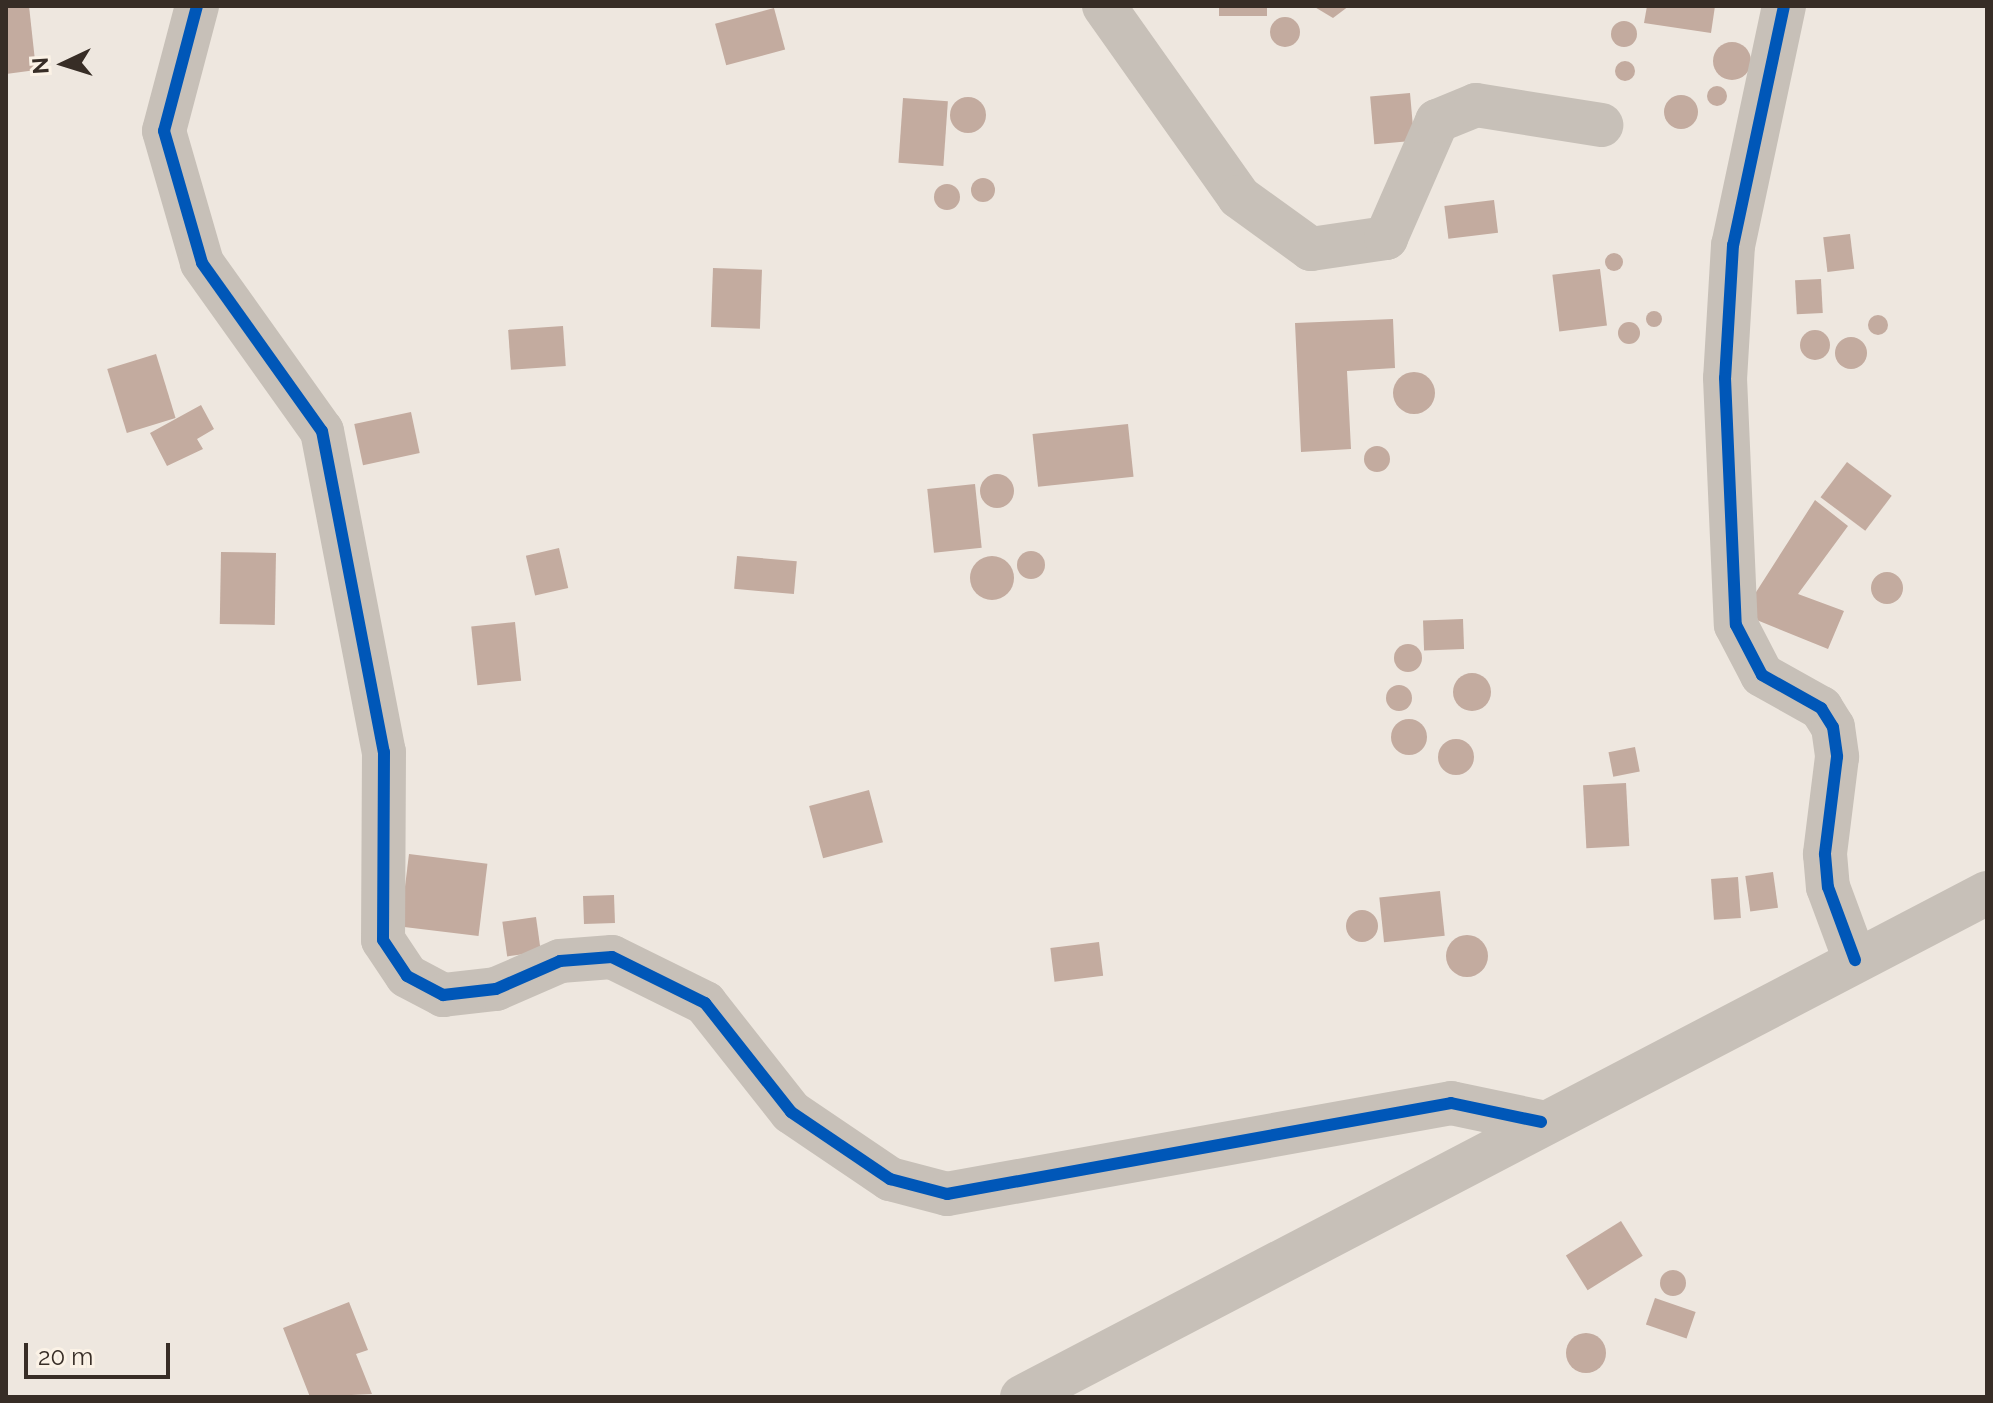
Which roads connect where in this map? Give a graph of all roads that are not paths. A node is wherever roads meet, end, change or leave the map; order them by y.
1 (197, 6) edge
2 (1104, 6) edge
3 (1784, 6) edge
4 (1601, 125) dead end
5 (1987, 893) edge
6 (1855, 960) junction
7 (1541, 1122) junction
8 (1022, 1397) edge

1 - 7 street
2 - 4 street
3 - 6 street
5 - 6 street
6 - 7 street
7 - 8 street

